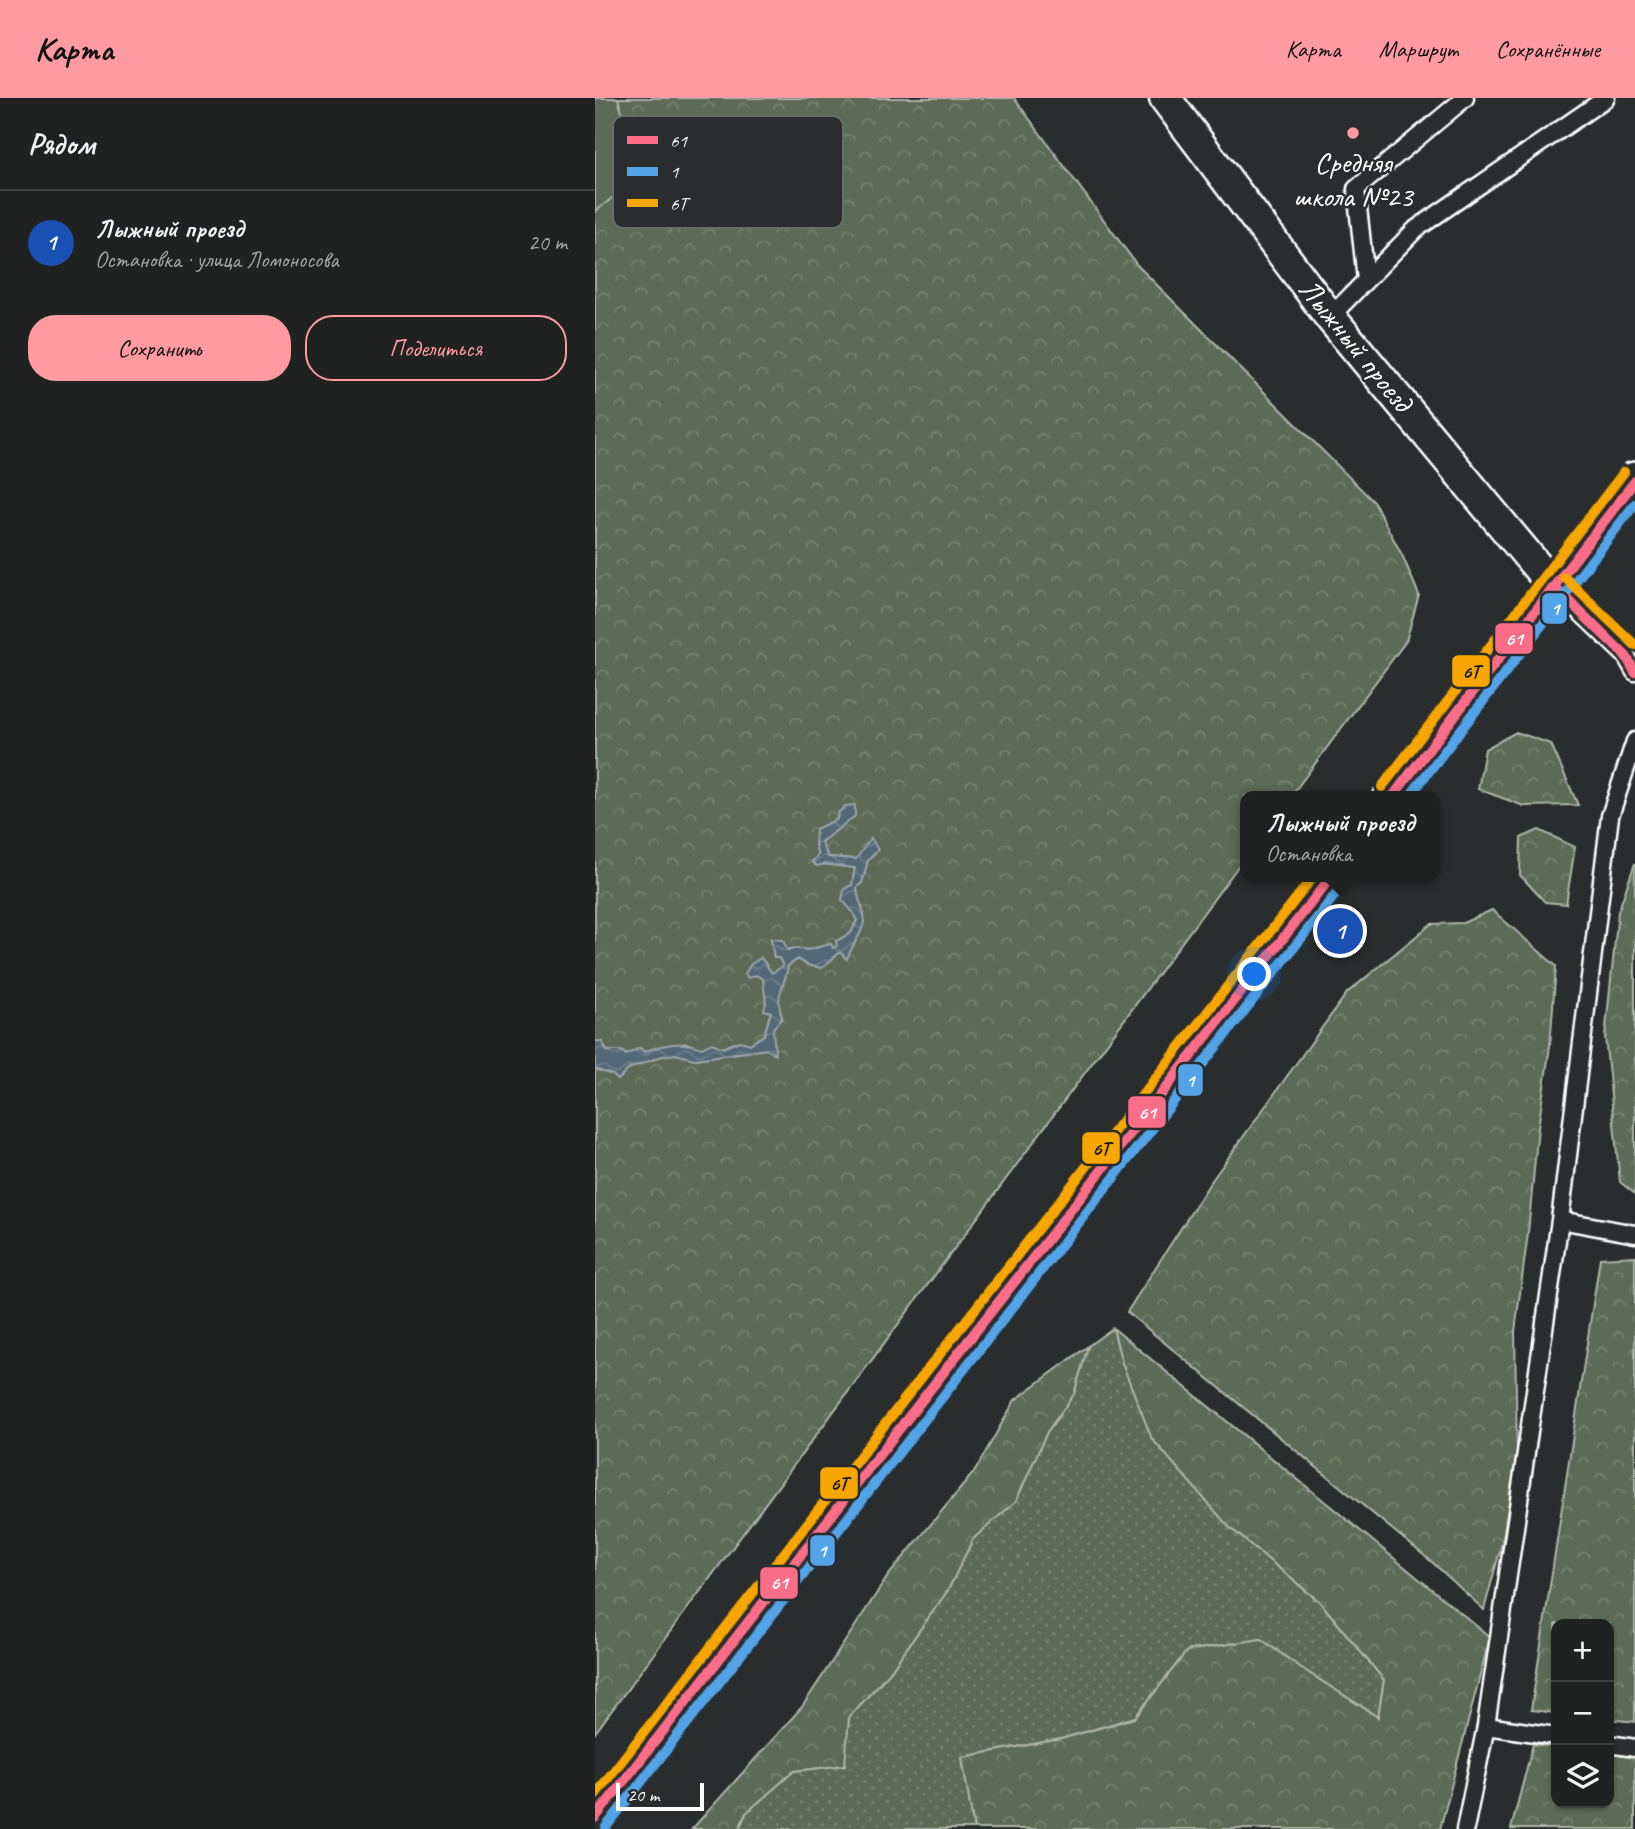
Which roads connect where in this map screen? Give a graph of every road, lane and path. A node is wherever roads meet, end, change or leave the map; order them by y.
1 (1164, 98) edge
2 (1465, 98) edge
3 (1606, 98) edge
4 (1366, 280) junction
5 (1330, 317) junction
6 (1635, 481) edge
7 (1554, 587) junction
8 (1630, 656) edge
9 (1635, 672) edge
10 (1635, 741) edge
11 (1398, 791) edge
12 (1327, 882) edge
13 (1560, 1220) junction
14 (1635, 1234) edge
15 (1486, 1726) junction
16 (1551, 1735) edge
17 (1614, 1745) edge
18 (1635, 1748) edge
19 (595, 1818) edge
20 (1465, 1829) edge

1 - 5 street, Лыжный проезд
2 - 4 lane
3 - 4 lane
4 - 5 lane
5 - 7 street, Лыжный проезд
6 - 7 street
7 - 8 lane
7 - 11 street
8 - 9 lane
10 - 13 lane
12 - 19 street
13 - 14 lane
13 - 15 lane
15 - 16 lane
15 - 20 lane
17 - 18 lane

